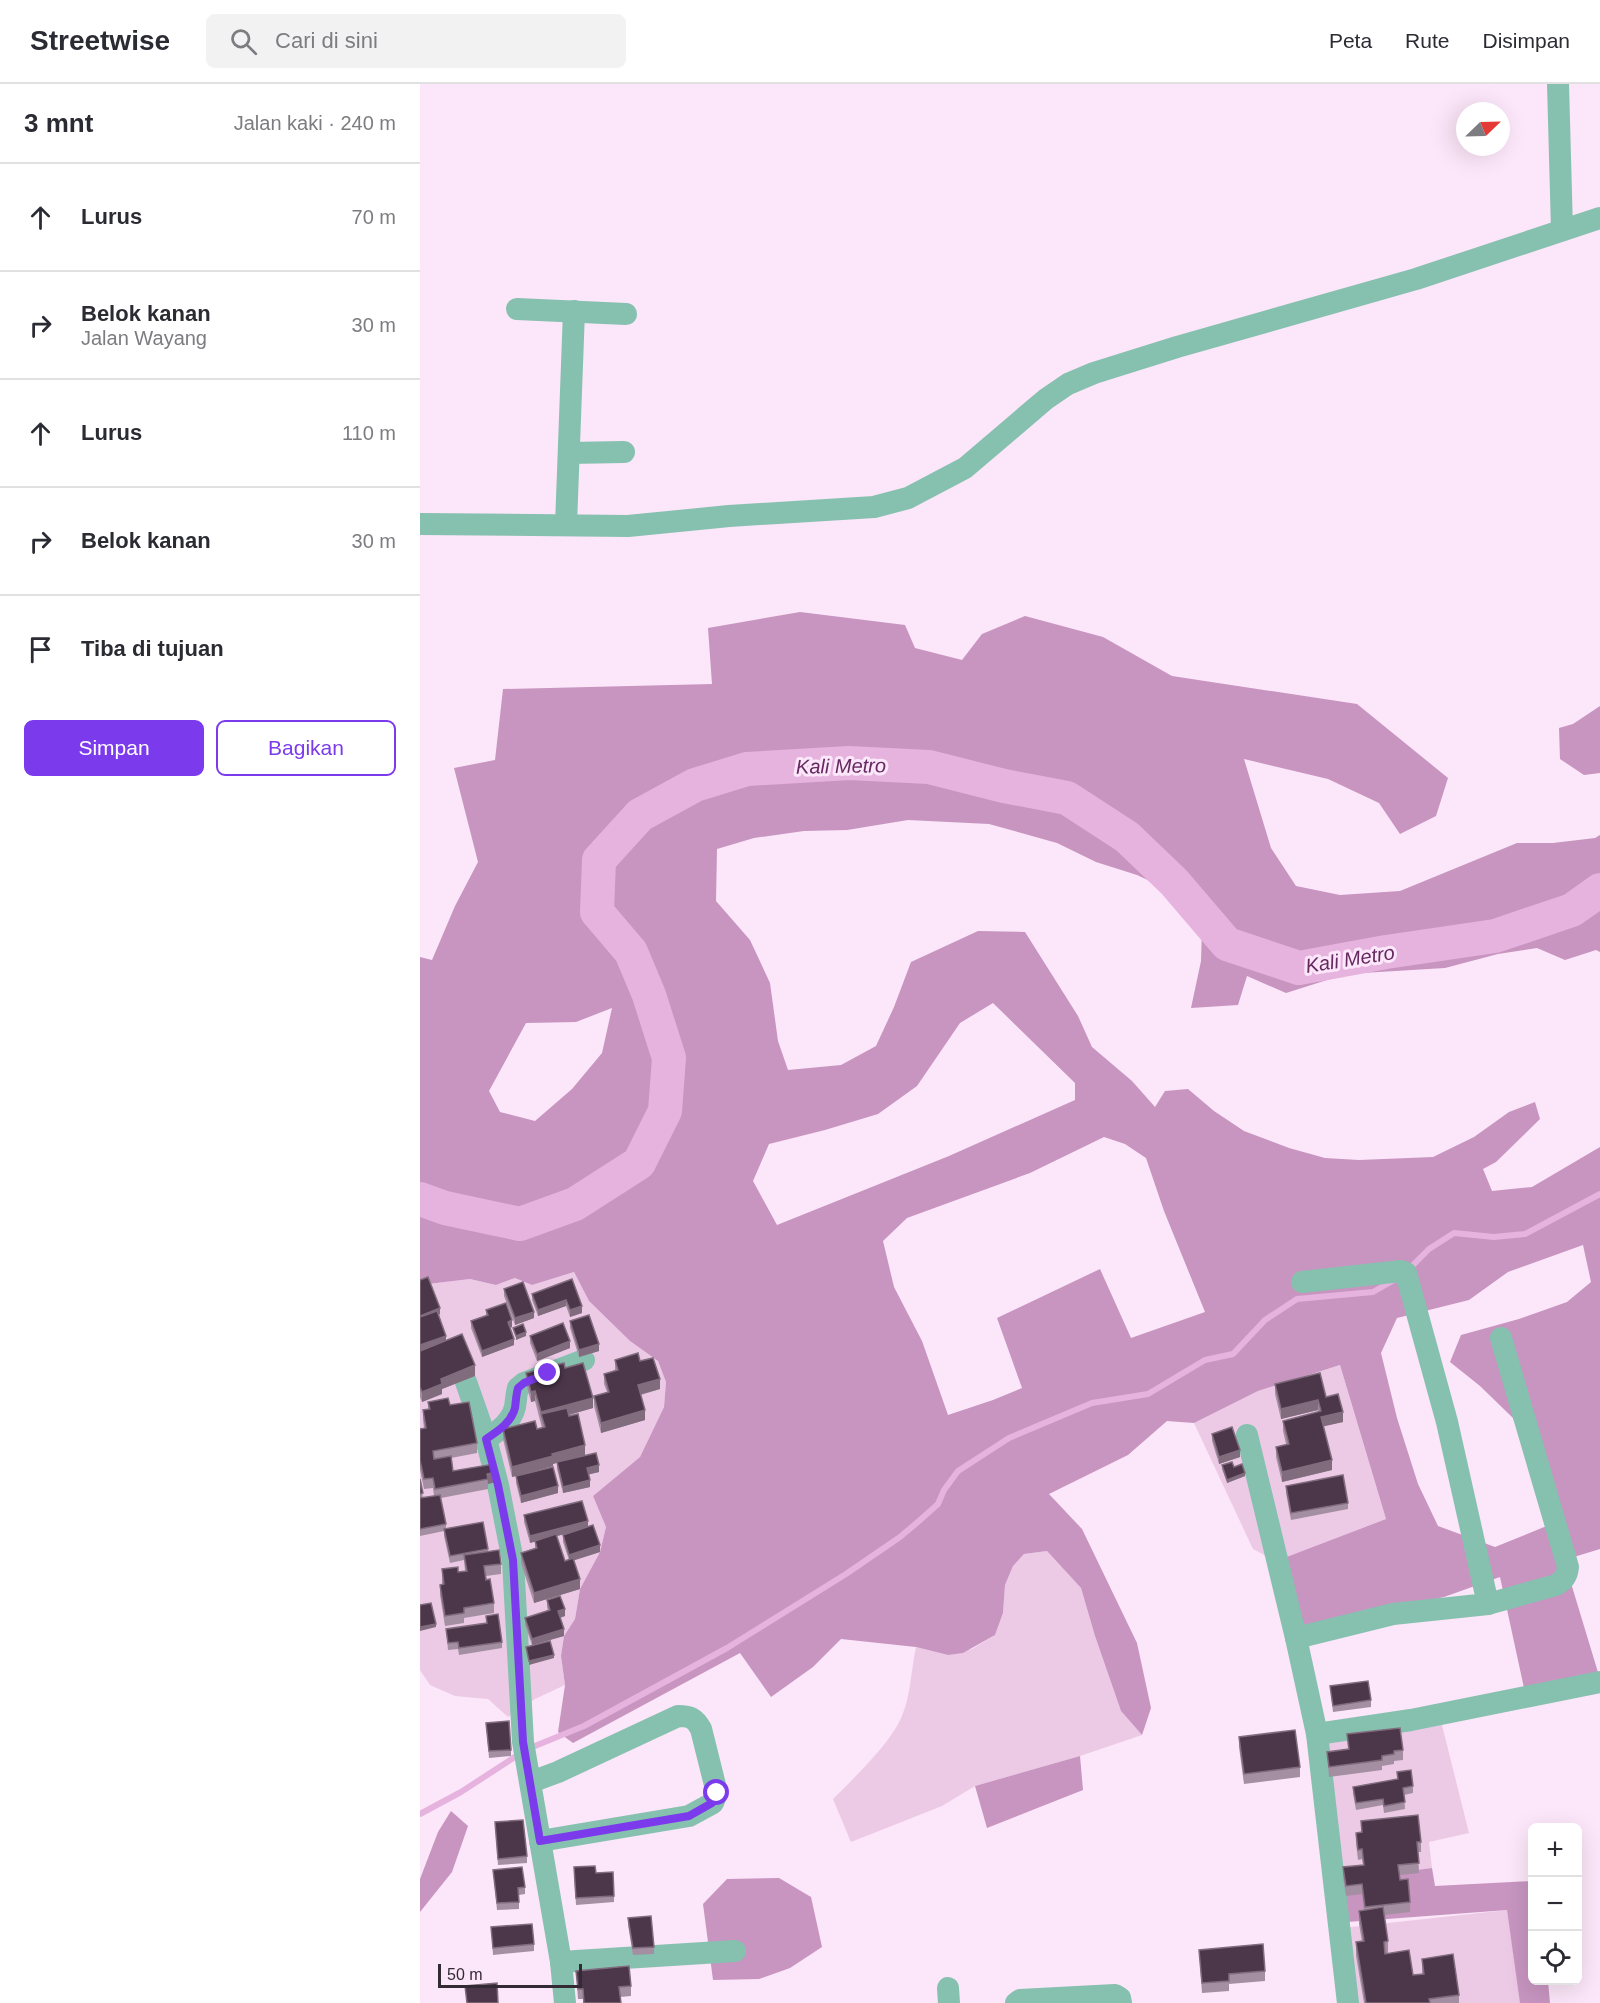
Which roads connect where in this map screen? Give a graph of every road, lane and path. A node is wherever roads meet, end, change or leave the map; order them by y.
1 (1558, 84) edge
2 (1600, 218) edge
3 (1562, 230) junction
4 (517, 309) dead end
5 (574, 311) junction
6 (626, 314) dead end
7 (624, 452) dead end
8 (569, 453) junction
9 (420, 524) edge
10 (566, 525) junction
11 (1302, 1282) dead end
12 (1501, 1338) dead end
13 (584, 1360) edge
14 (466, 1382) edge
15 (1247, 1435) dead end
16 (486, 1439) junction
17 (1488, 1604) junction
18 (1296, 1638) junction
19 (1600, 1682) edge
20 (1317, 1734) junction
21 (527, 1762) junction
22 (540, 1841) junction
23 (735, 1951) dead end
24 (561, 1962) junction
25 (565, 2003) edge
26 (1016, 2003) edge
27 (1121, 2003) edge
28 (1348, 2003) edge

1 - 3 street
2 - 3 street
3 - 10 street
4 - 5 street
5 - 6 street
5 - 8 street
7 - 8 street
8 - 10 street
9 - 10 street
11 - 17 street
12 - 17 street
13 - 16 street
14 - 16 street
15 - 18 street
16 - 21 street
17 - 18 street
18 - 20 street
19 - 20 street
20 - 28 street
21 - 22 street
21 - 22 street
22 - 24 street
23 - 24 street
24 - 25 street
26 - 27 street

